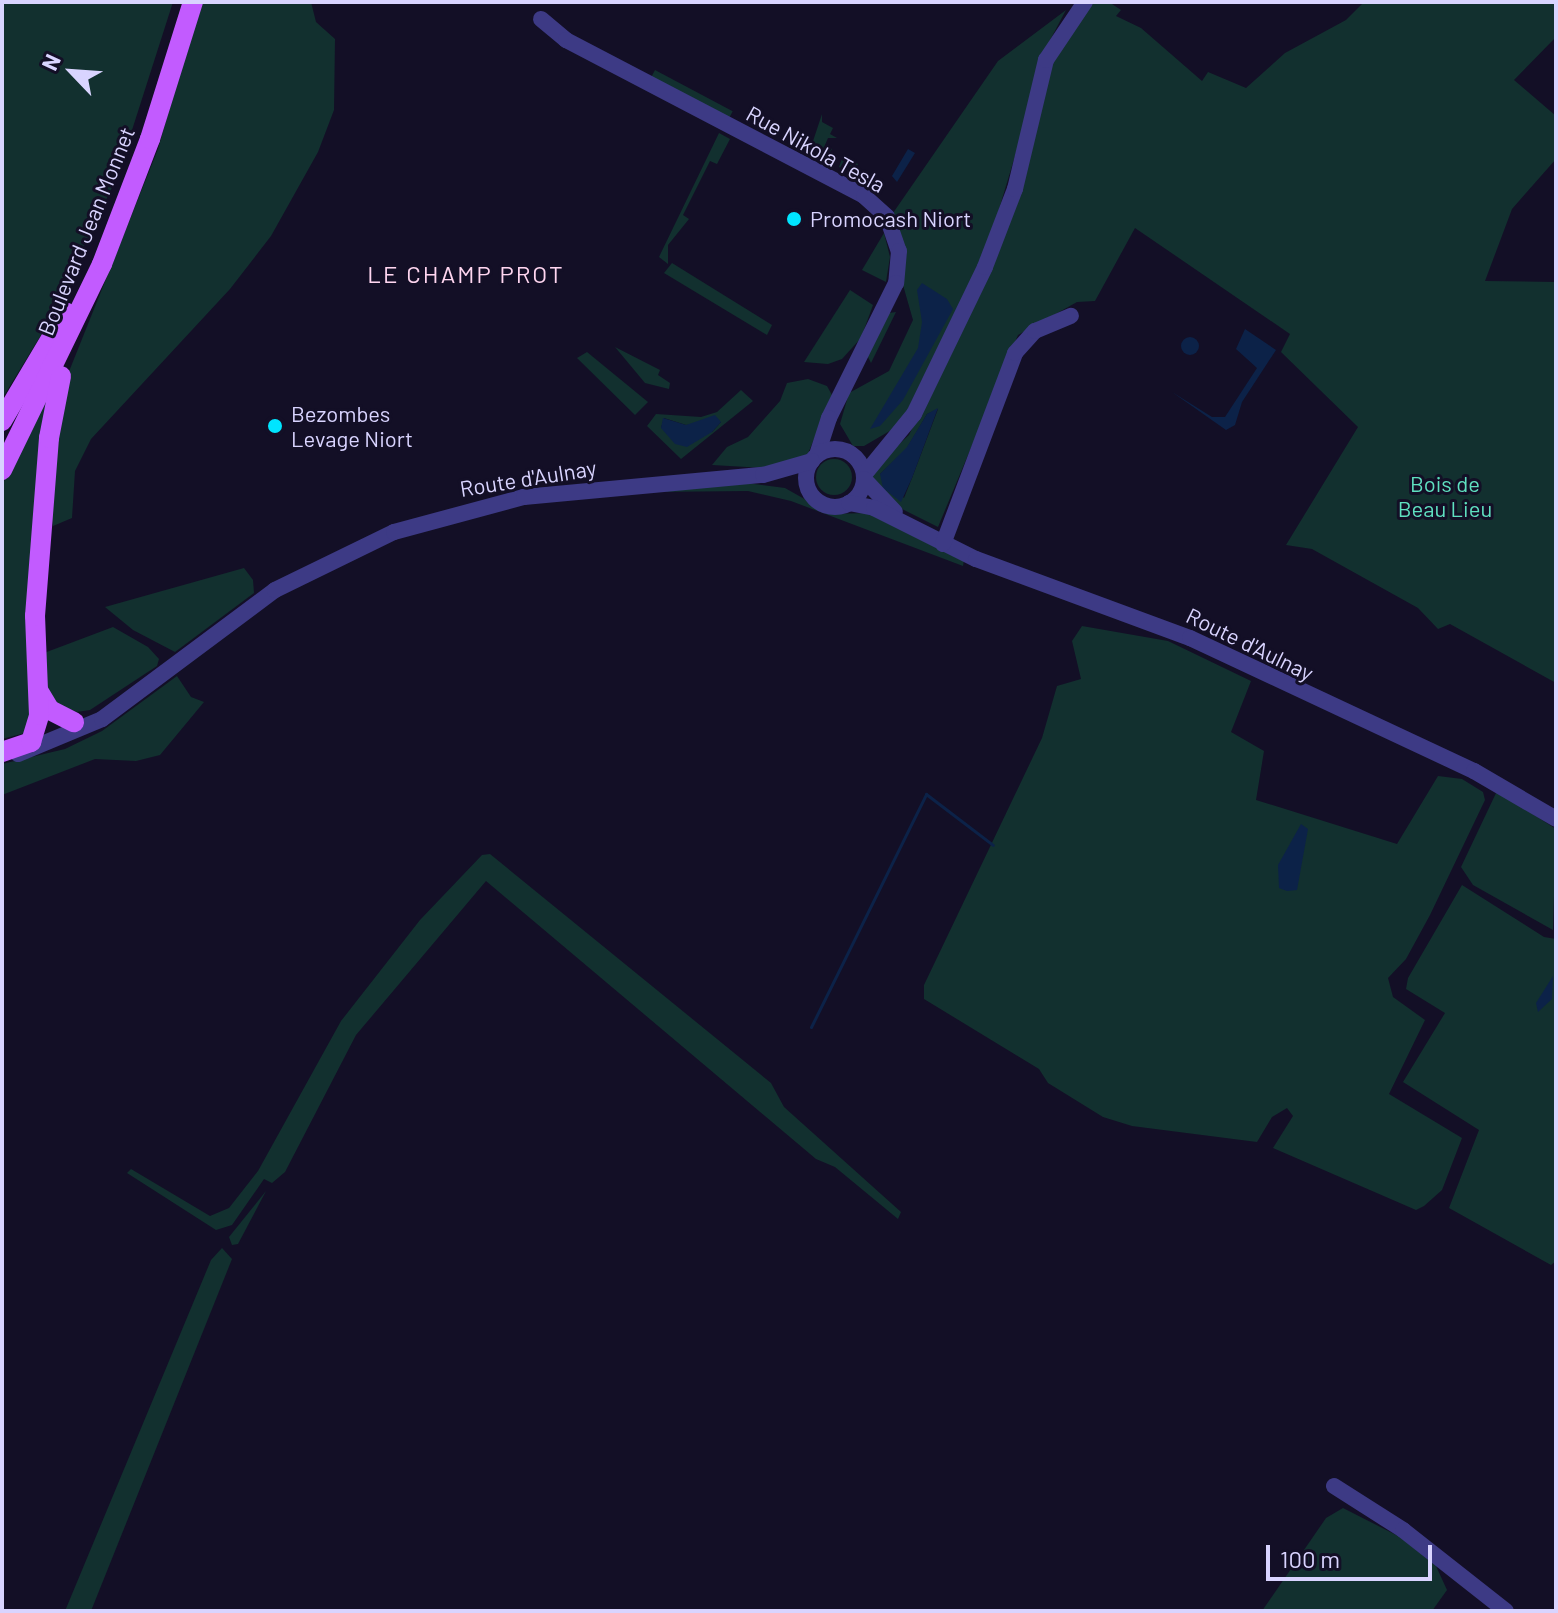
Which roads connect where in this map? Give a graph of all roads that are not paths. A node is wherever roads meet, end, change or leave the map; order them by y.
1 (185, 2) edge
2 (193, 2) edge
3 (1085, 2) edge
4 (541, 19) dead end
5 (85, 294) junction
6 (1071, 316) dead end
7 (835, 408) junction
8 (2, 421) edge
9 (905, 428) junction
10 (848, 452) junction
11 (2, 455) edge
12 (814, 458) junction
13 (2, 470) edge
14 (763, 475) junction
15 (864, 477) junction
16 (809, 490) junction
17 (849, 503) junction
18 (915, 528) junction
19 (943, 544) junction
20 (39, 691) junction
21 (119, 706) junction
22 (74, 722) junction
23 (34, 737) junction
24 (2, 745) edge
25 (2, 755) edge
26 (1556, 819) edge
27 (1334, 1486) dead end
28 (1506, 1611) edge

1 - 5 main road, Boulevard Jean Monnet
2 - 5 main road, Boulevard Jean Monnet
3 - 9 street
4 - 7 street, Rue Nikola Tesla
5 - 8 main road
5 - 11 main road, Boulevard Jean Monnet
5 - 13 main road, Boulevard Jean Monnet
5 - 20 main road
6 - 19 street
7 - 10 street
7 - 12 street, Rue Nikola Tesla
9 - 10 street
9 - 15 street
10 - 12 street
10 - 15 street
12 - 14 street, Route d'Aulnay
12 - 16 street
14 - 16 street, Route d'Aulnay
14 - 21 street, Route d'Aulnay
15 - 17 street
15 - 18 street, Route d'Aulnay
16 - 17 street
17 - 18 street, Route d'Aulnay
18 - 19 street, Route d'Aulnay
19 - 26 street, Route d'Aulnay
20 - 22 main road
20 - 23 main road
21 - 22 street
21 - 25 street
22 - 23 street
23 - 24 street
23 - 25 main road
27 - 28 street

